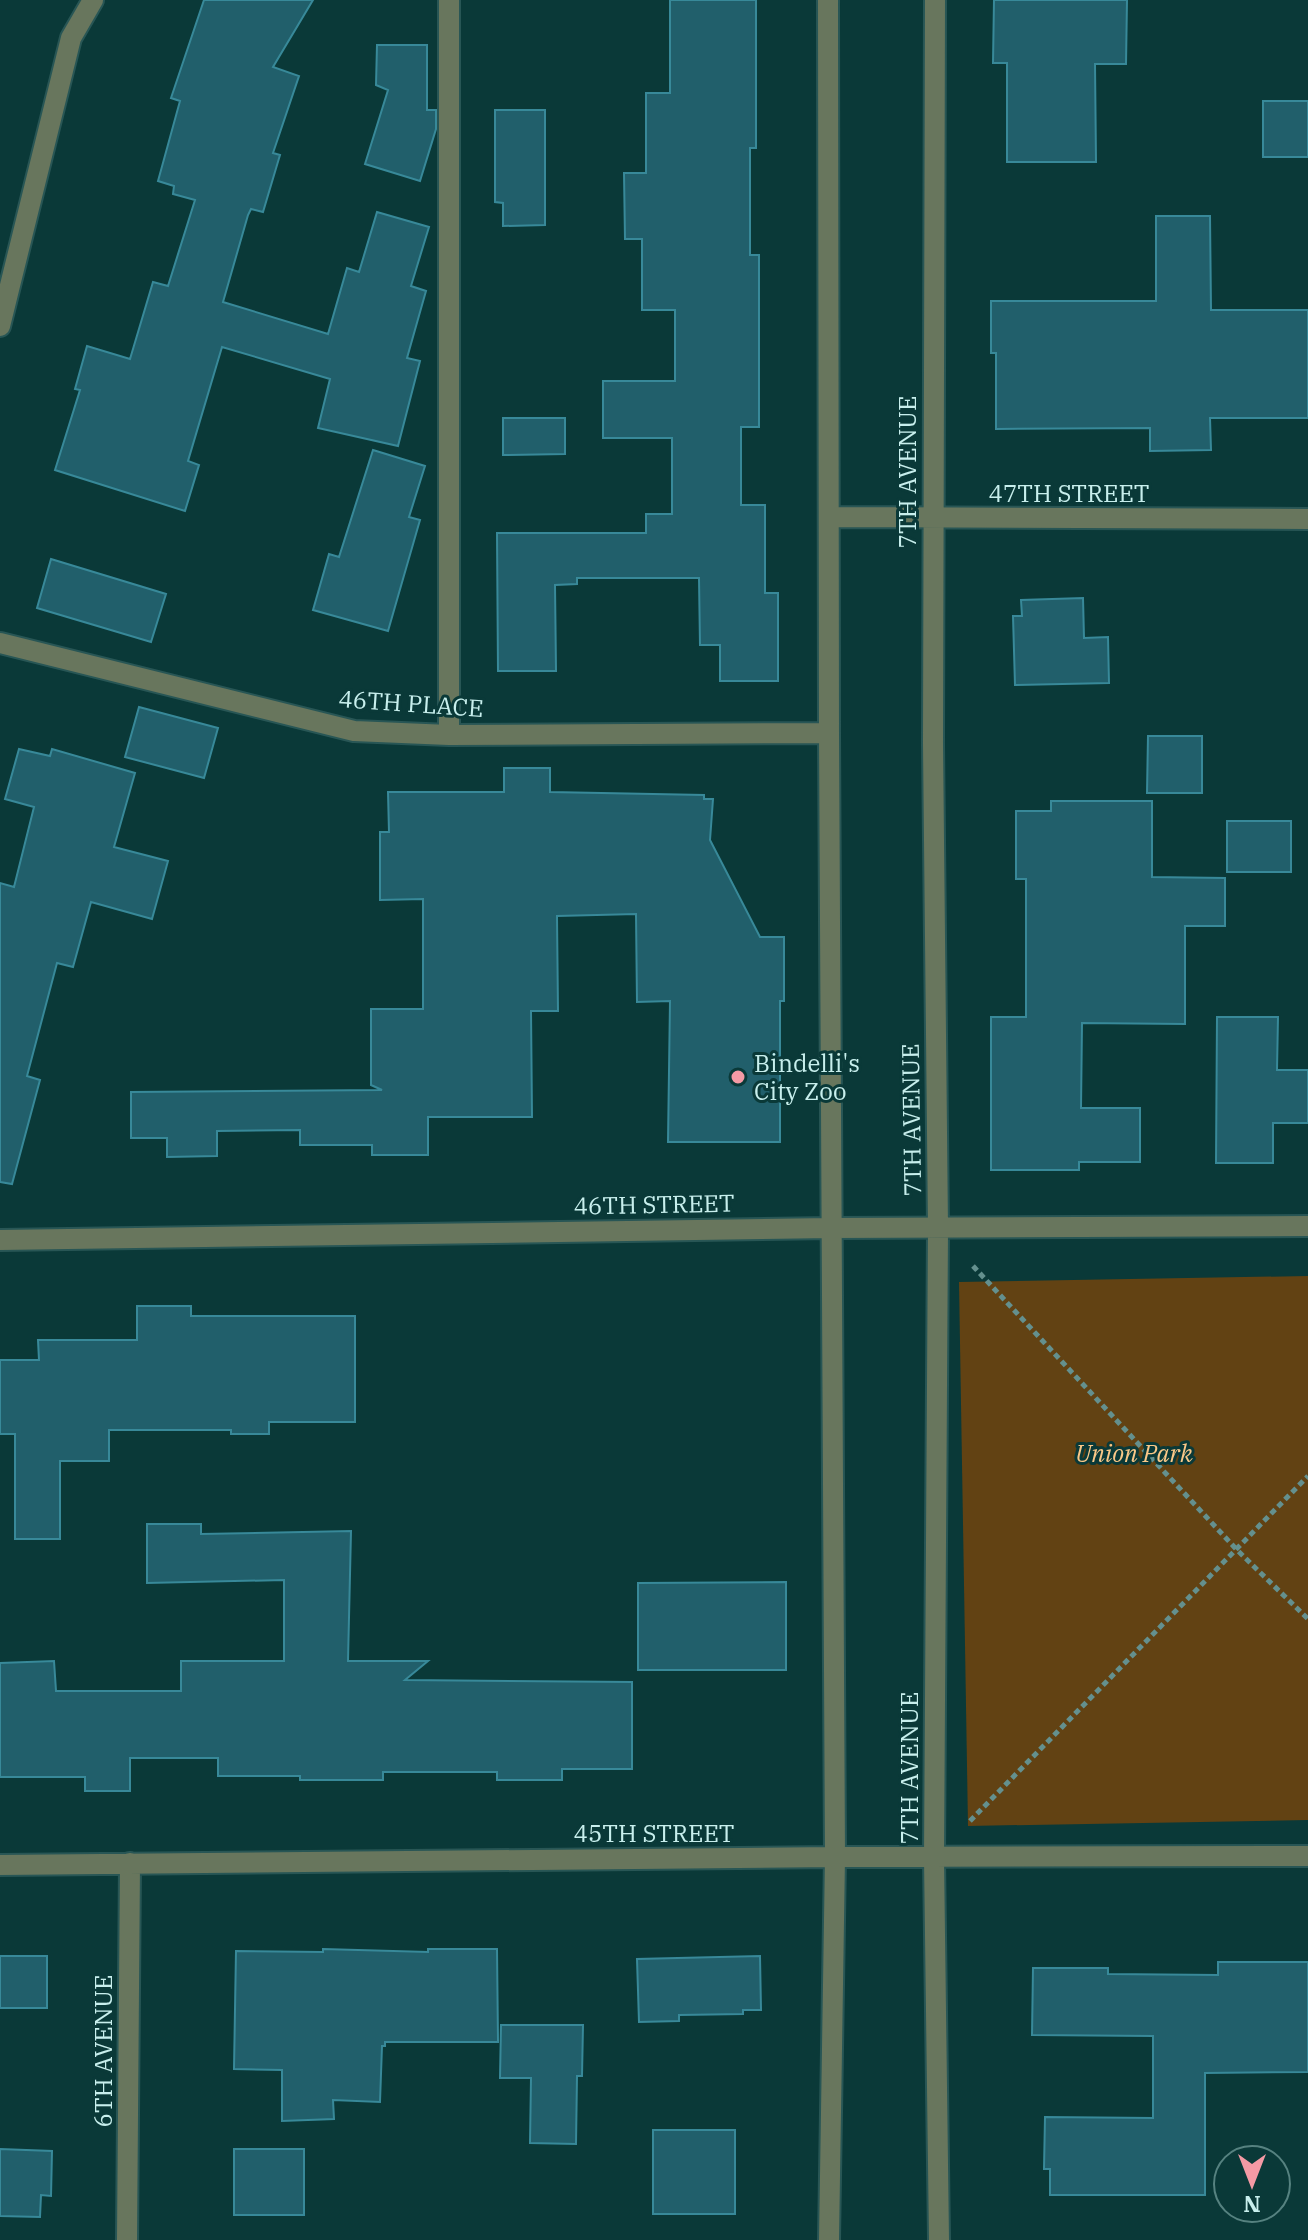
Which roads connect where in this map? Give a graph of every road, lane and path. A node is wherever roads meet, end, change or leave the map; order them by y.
1 (93, 0) edge
2 (449, 0) edge
3 (828, 0) edge
4 (935, 0) edge
5 (0, 326) edge
6 (829, 517) junction
7 (933, 518) junction
8 (1308, 519) edge
9 (0, 643) edge
10 (829, 733) junction
11 (449, 735) junction
12 (1308, 1226) edge
13 (831, 1228) junction
14 (938, 1228) junction
15 (0, 1240) edge
16 (1308, 1476) edge
17 (1237, 1550) junction
18 (1308, 1619) edge
19 (974, 1817) dead end
20 (1308, 1856) edge
21 (835, 1857) junction
22 (934, 1858) junction
23 (130, 1863) junction
24 (0, 1865) edge
25 (127, 2240) edge
26 (829, 2240) edge
27 (939, 2240) edge

1 - 5 street
2 - 11 street
3 - 6 street
4 - 7 street, 7TH AVENUE
6 - 7 street, 47TH STREET
6 - 10 street
7 - 8 street, 47TH STREET
7 - 14 street, 7TH AVENUE
9 - 11 street, 46TH PLACE
10 - 11 street, 46TH PLACE
10 - 13 street
12 - 14 street, 46TH STREET
13 - 14 street, 46TH STREET
13 - 15 street, 46TH STREET
13 - 21 street
14 - 17 path
14 - 22 street, 7TH AVENUE
16 - 17 path
17 - 18 path
17 - 19 path
20 - 22 street, 45TH STREET
21 - 22 street, 45TH STREET
21 - 23 street, 45TH STREET
21 - 26 street
22 - 27 street, 7TH AVENUE
23 - 24 street, 45TH STREET
23 - 25 street, 6TH AVENUE

